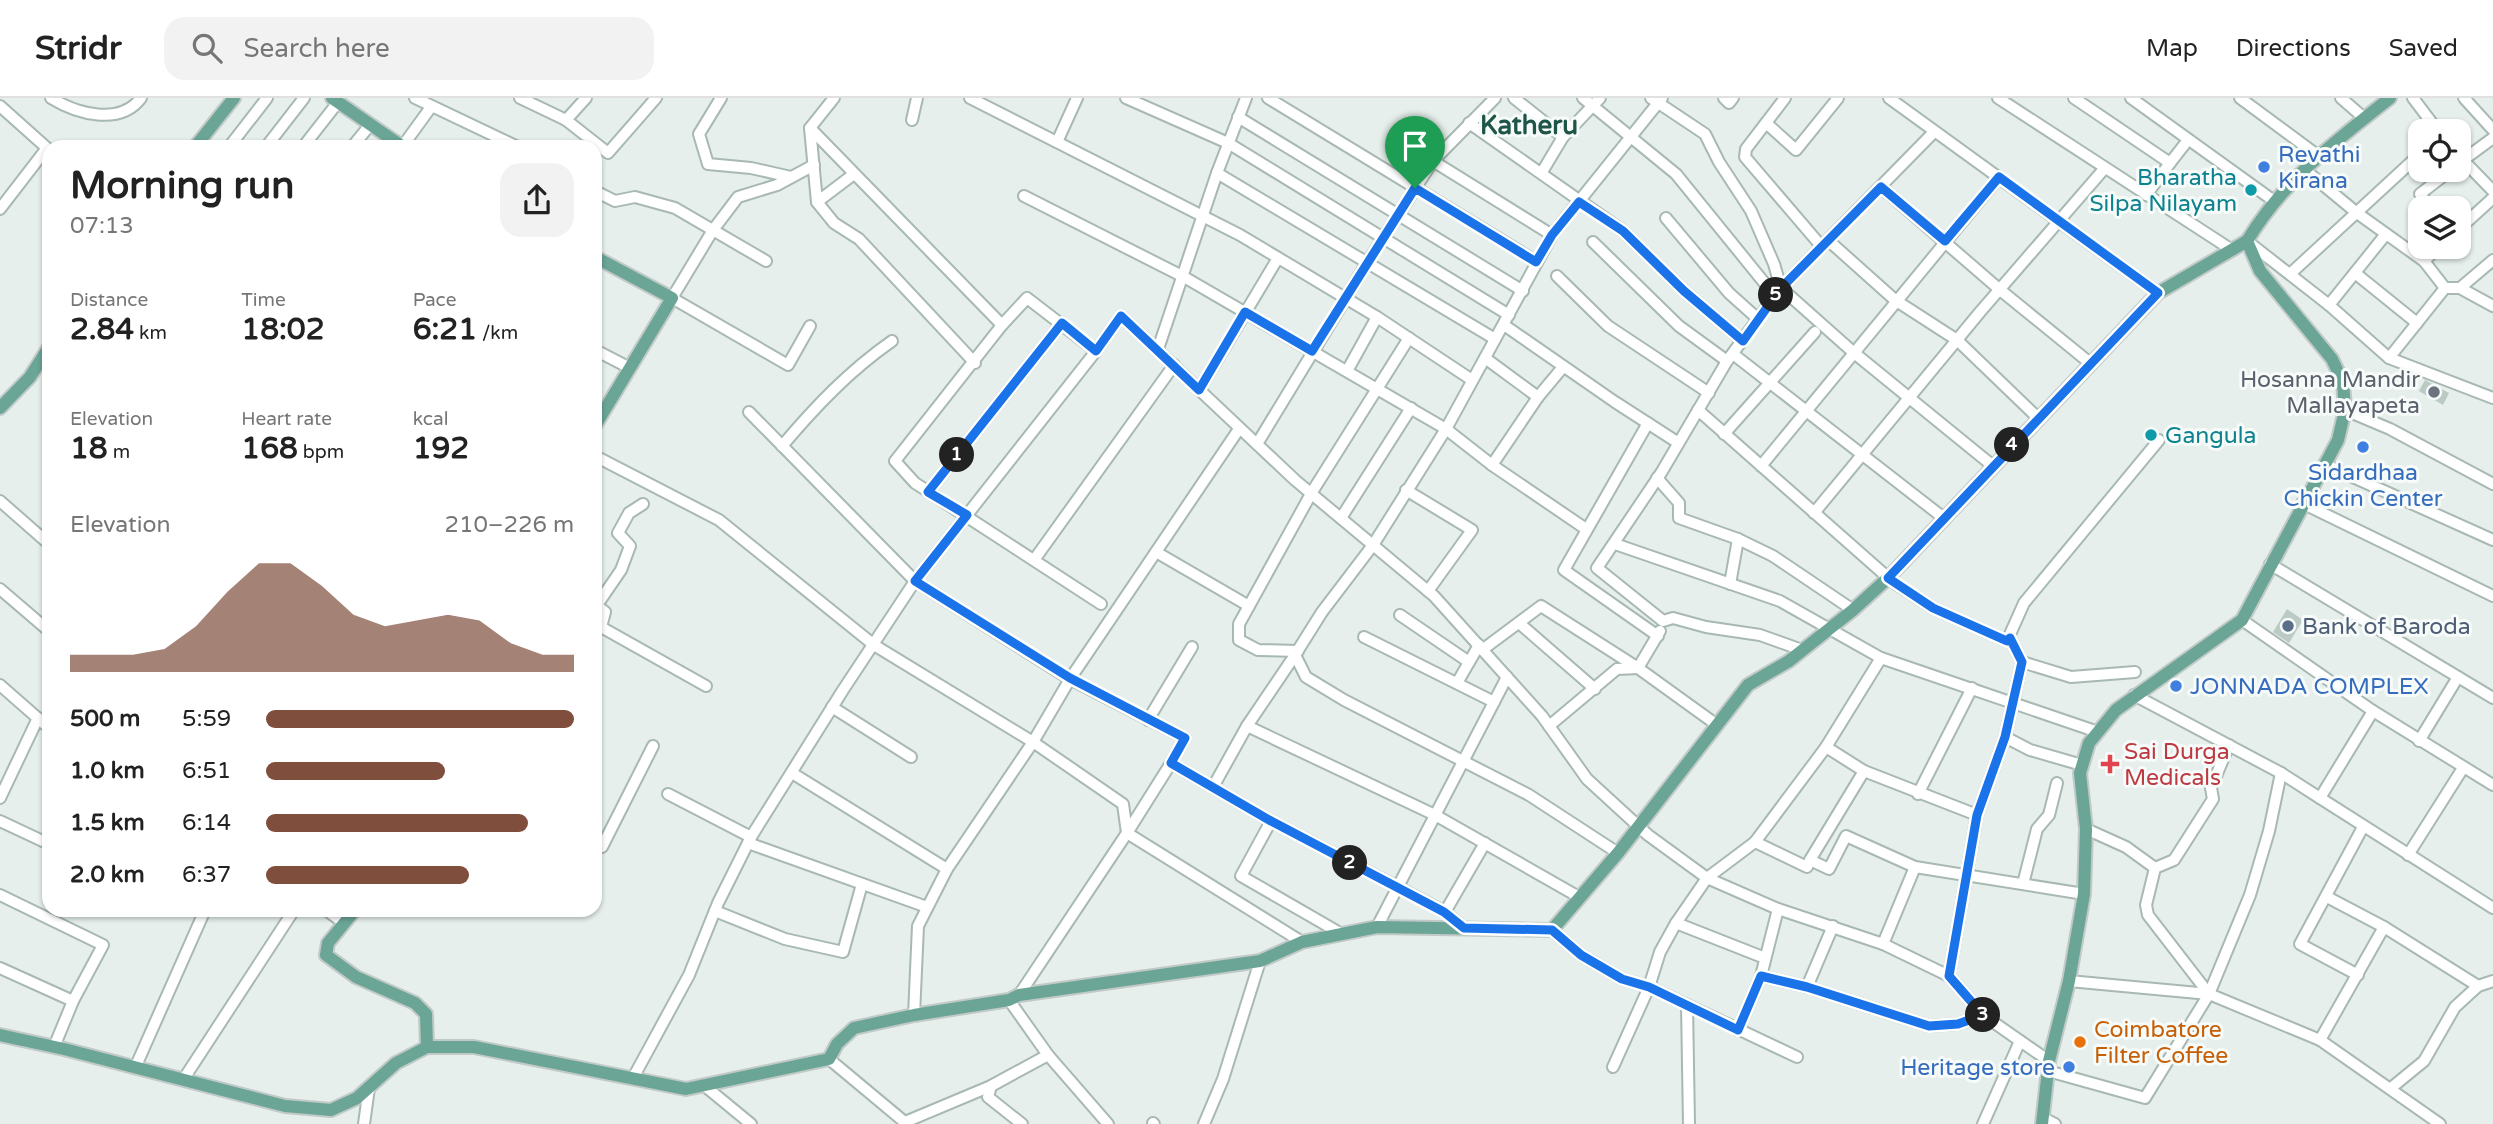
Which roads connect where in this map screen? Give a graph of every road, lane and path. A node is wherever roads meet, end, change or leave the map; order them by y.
1 (51, 98) edge
2 (141, 98) edge
3 (234, 98) edge
4 (267, 98) edge
5 (304, 98) edge
6 (415, 98) edge
7 (520, 98) edge
8 (586, 98) edge
9 (656, 98) edge
10 (721, 98) edge
11 (834, 98) edge
12 (917, 98) edge
13 (970, 98) edge
14 (1077, 98) edge
15 (1126, 98) edge
16 (1246, 98) edge
17 (1269, 98) edge
18 (1495, 98) edge
19 (1514, 98) edge
20 (1724, 98) edge
21 (1733, 98) edge
22 (1785, 98) edge
23 (1838, 98) edge
24 (1889, 98) edge
25 (1997, 98) edge
26 (2074, 98) edge
27 (2131, 98) edge
28 (2240, 98) edge
29 (2342, 98) edge
30 (2390, 98) edge
31 (2413, 98) edge
32 (2464, 98) edge
33 (336, 100) edge
34 (1657, 100) edge
35 (1592, 101) edge
36 (2253, 102) edge
37 (0, 106) edge
38 (431, 107) junction
39 (1238, 117) junction
40 (2364, 118) junction
41 (2429, 119) edge
42 (566, 120) junction
43 (912, 120) dead end
44 (1469, 123) junction
45 (1766, 123) junction
46 (370, 125) junction
47 (810, 128) junction
48 (2493, 130) edge
49 (1934, 132) junction
50 (1563, 137) junction
51 (1630, 137) junction
52 (2493, 138) edge
53 (201, 140) edge
54 (234, 140) edge
55 (271, 140) edge
56 (308, 140) edge
57 (358, 140) edge
58 (392, 140) edge
59 (407, 140) edge
60 (503, 140) edge
61 (591, 140) edge
62 (2188, 140) junction
63 (1057, 142) junction
64 (1228, 143) junction
65 (42, 144) edge
66 (602, 148) edge
67 (2471, 153) edge
68 (42, 154) edge
69 (2318, 155) junction
70 (1433, 161) junction
71 (2170, 163) junction
72 (814, 165) junction
73 (2408, 165) edge
74 (2104, 169) junction
75 (2305, 170) junction
76 (2471, 170) edge
77 (1542, 172) junction
78 (1217, 173) junction
79 (854, 174) junction
80 (791, 177) junction
81 (1999, 177) junction
82 (2436, 182) edge
83 (1881, 187) junction
84 (1415, 188) junction
85 (2493, 191) edge
86 (602, 194) edge
87 (2146, 195) junction
88 (1024, 196) dead end
89 (2422, 196) edge
90 (2493, 198) edge
91 (2274, 201) junction
92 (817, 202) junction
93 (1579, 202) junction
94 (0, 209) edge
95 (1399, 213) junction
96 (2357, 214) junction
97 (1204, 216) junction
98 (1666, 218) dead end
99 (2471, 218) edge
100 (2059, 220) junction
101 (713, 230) junction
102 (2386, 234) junction
103 (1552, 235) junction
104 (1384, 237) junction
105 (1945, 241) junction
106 (2247, 241) junction
107 (1593, 242) dead end
108 (1825, 244) junction
109 (2232, 250) junction
110 (1278, 258) junction
111 (2493, 260) edge
112 (602, 261) edge
113 (766, 261) dead end
114 (2424, 261) joint
115 (1536, 262) junction
116 (1367, 263) junction
117 (2355, 273) junction
118 (2290, 274) junction
119 (1557, 276) dead end
120 (1184, 277) junction
121 (2445, 288) junction
122 (2460, 288) junction
123 (1999, 289) junction
124 (1522, 291) junction
125 (1778, 292) junction
126 (2158, 293) junction
127 (672, 298) junction
128 (1345, 298) junction
129 (1895, 300) junction
130 (2329, 305) junction
131 (2493, 306) edge
132 (1245, 312) junction
133 (1377, 317) junction
134 (1758, 319) junction
135 (1506, 320) junction
136 (1062, 323) junction
137 (2417, 323) junction
138 (1002, 325) junction
139 (810, 326) dead end
140 (1815, 332) dead end
141 (1409, 338) junction
142 (1495, 340) junction
143 (1957, 340) junction
144 (892, 341) dead end
145 (1743, 341) junction
146 (1158, 349) junction
147 (1096, 351) junction
148 (1312, 351) junction
149 (1853, 352) junction
150 (602, 354) edge
151 (42, 358) edge
152 (1485, 358) junction
153 (1730, 358) junction
154 (2389, 358) junction
155 (975, 363) junction
156 (2090, 363) junction
157 (1174, 365) junction
158 (1563, 367) junction
159 (630, 368) junction
160 (1348, 371) junction
161 (1472, 380) junction
162 (1770, 382) junction
163 (1378, 389) junction
164 (1199, 390) junction
165 (1709, 393) junction
166 (1538, 397) junction
167 (1909, 398) junction
168 (2493, 398) edge
169 (0, 408) edge
170 (1411, 408) junction
171 (1698, 410) junction
172 (1806, 410) junction
173 (2345, 410) junction
174 (749, 411) dead end
175 (602, 414) edge
176 (2038, 418) junction
177 (1648, 423) junction
178 (1239, 429) junction
179 (1446, 429) junction
180 (1724, 434) junction
181 (2159, 440) dead end
182 (1677, 442) junction
183 (1257, 444) junction
184 (782, 446) junction
185 (1863, 453) junction
186 (602, 460) edge
187 (2324, 464) junction
188 (1492, 465) junction
189 (1760, 466) junction
190 (1993, 466) junction
191 (1657, 478) junction
192 (2493, 484) edge
193 (1406, 490) junction
194 (928, 492) junction
195 (1312, 492) junction
196 (0, 501) edge
197 (643, 503) dead end
198 (2302, 503) junction
199 (1814, 513) junction
200 (967, 515) junction
201 (1341, 518) junction
202 (1945, 519) junction
203 (1586, 529) junction
204 (42, 538) edge
205 (1738, 539) junction
206 (2493, 540) edge
207 (1615, 544) junction
208 (1373, 545) junction
209 (1156, 552) junction
210 (1034, 560) junction
211 (2270, 564) junction
212 (1888, 578) junction
213 (915, 581) junction
214 (1730, 583) junction
215 (0, 589) edge
216 (1428, 591) junction
217 (602, 596) edge
218 (2493, 596) edge
219 (1101, 604) dead end
220 (1249, 606) junction
221 (1853, 610) junction
222 (1400, 615) dead end
223 (2242, 620) junction
224 (1662, 621) junction
225 (1518, 623) junction
226 (42, 625) edge
227 (602, 628) edge
228 (1831, 628) junction
229 (1658, 636) junction
230 (1364, 637) dead end
231 (2010, 638) junction
232 (874, 645) junction
233 (1192, 647) dead end
234 (1480, 648) junction
235 (1802, 650) junction
236 (1296, 653) junction
237 (1881, 658) junction
238 (1469, 662) junction
239 (2022, 662) junction
240 (1638, 667) junction
241 (2135, 672) dead end
242 (1507, 677) junction
243 (2458, 677) junction
244 (1070, 678) junction
245 (1457, 683) junction
246 (0, 685) edge
247 (706, 686) dead end
248 (1972, 688) junction
249 (1595, 689) junction
250 (2134, 695) junction
251 (2493, 698) edge
252 (1494, 702) junction
253 (2011, 704) junction
254 (832, 707) junction
255 (2373, 711) junction
256 (38, 719) junction
257 (1148, 720) junction
258 (42, 722) edge
259 (1717, 725) junction
260 (1247, 726) junction
261 (1549, 726) junction
262 (2098, 732) junction
263 (2005, 737) junction
264 (2419, 741) junction
265 (1033, 742) junction
266 (2229, 745) junction
267 (653, 747) dead end
268 (1826, 747) junction
269 (911, 757) dead end
270 (1462, 762) junction
271 (1171, 763) junction
272 (2082, 765) junction
273 (2463, 768) junction
274 (1864, 771) junction
275 (792, 773) junction
276 (2281, 773) junction
277 (4, 779) edge
278 (2057, 783) dead end
279 (2493, 785) edge
280 (1213, 787) junction
281 (1918, 793) junction
282 (668, 794) dead end
283 (0, 798) edge
284 (2320, 798) junction
285 (1435, 815) junction
286 (1977, 815) junction
287 (0, 821) edge
288 (1271, 821) junction
289 (1639, 826) junction
290 (2364, 827) junction
291 (2086, 830) junction
292 (1127, 833) junction
293 (750, 840) junction
294 (42, 841) edge
295 (1755, 842) junction
296 (1485, 843) junction
297 (602, 848) dead end
298 (1618, 853) junction
299 (2408, 855) junction
300 (1810, 860) junction
301 (1915, 867) junction
302 (2155, 868) junction
303 (947, 869) junction
304 (1968, 874) junction
305 (1707, 878) junction
306 (862, 884) junction
307 (2023, 884) junction
308 (1398, 889) junction
309 (2084, 894) junction
310 (0, 895) edge
311 (1579, 897) junction
312 (2327, 897) junction
313 (927, 907) junction
314 (2493, 908) edge
315 (1778, 909) junction
316 (715, 911) junction
317 (1444, 912) junction
318 (42, 915) edge
319 (45, 917) edge
320 (202, 917) edge
321 (289, 917) edge
322 (336, 917) edge
323 (349, 917) edge
324 (344, 923) junction
325 (1676, 923) junction
326 (1377, 926) junction
327 (1833, 926) junction
328 (2384, 927) junction
329 (1464, 928) junction
330 (1552, 930) junction
331 (1340, 933) junction
332 (1302, 942) junction
333 (1883, 944) junction
334 (1766, 958) junction
335 (1260, 961) junction
336 (0, 968) edge
337 (2358, 975) junction
338 (1761, 976) junction
339 (1949, 976) junction
340 (2069, 981) junction
341 (2493, 981) edge
342 (2477, 986) junction
343 (1649, 987) junction
344 (1807, 987) junction
345 (2209, 994) junction
346 (1014, 998) junction
347 (73, 1001) junction
348 (1687, 1005) junction
349 (914, 1015) junction
350 (1983, 1015) junction
351 (1738, 1030) junction
352 (0, 1035) edge
353 (2320, 1040) junction
354 (2020, 1041) junction
355 (54, 1047) junction
356 (427, 1047) junction
357 (1048, 1055) junction
358 (1797, 1057) dead end
359 (829, 1059) junction
360 (2049, 1066) junction
361 (1613, 1067) dead end
362 (135, 1068) junction
363 (633, 1078) junction
364 (183, 1080) junction
365 (991, 1086) junction
366 (369, 1087) junction
367 (706, 1087) junction
368 (2391, 1088) junction
369 (2042, 1121) edge
370 (906, 1123) edge
371 (364, 1124) edge
372 (751, 1124) edge
373 (1022, 1124) edge
374 (1108, 1124) edge
375 (1204, 1124) edge
376 (1689, 1124) edge
377 (1983, 1124) edge
378 (2055, 1124) edge
379 (2440, 1124) edge

1 - 2 street
3 - 53 main road
4 - 54 street
5 - 55 street
6 - 38 street
7 - 42 street
8 - 42 street
9 - 66 street
10 - 80 street
11 - 47 street
12 - 43 street
13 - 63 street
14 - 63 street
15 - 64 street
16 - 39 street
17 - 84 street
18 - 44 street
19 - 50 street
20 - 21 street
22 - 45 street
23 - 45 street
24 - 49 street
25 - 74 street
26 - 71 street
27 - 62 street
28 - 36 street
29 - 40 street
30 - 40 main road
31 - 41 street
32 - 48 street
33 - 46 main road
33 - 56 street
34 - 51 street
34 - 125 street
35 - 50 street
35 - 51 street
36 - 69 street
37 - 65 street
38 - 59 street
38 - 60 street
39 - 64 street
39 - 95 street
40 - 69 main road
42 - 61 street
44 - 70 street
44 - 77 street
45 - 108 street
46 - 57 street
46 - 58 main road
47 - 72 street
47 - 79 street
49 - 81 street
49 - 83 street
50 - 77 street
51 - 93 street
51 - 125 street
52 - 67 street
62 - 71 street
62 - 91 street
63 - 97 street
64 - 78 street
64 - 104 street
68 - 94 street
69 - 75 main road
70 - 84 street
70 - 103 street
71 - 87 street
72 - 80 street
72 - 92 street
73 - 96 street
74 - 87 street
74 - 100 street
75 - 91 main road
75 - 96 street
76 - 85 street
77 - 93 street
78 - 97 street
78 - 116 street
79 - 92 street
79 - 138 street
80 - 101 street
81 - 100 street
81 - 105 street
82 - 89 street
83 - 105 street
83 - 108 street
84 - 95 street
84 - 115 street
86 - 101 street
87 - 109 street
88 - 120 street
90 - 99 street
91 - 106 main road
92 - 155 street
93 - 103 street
93 - 145 street
95 - 104 street
95 - 124 street
96 - 102 street
96 - 118 street
97 - 110 street
97 - 120 street
98 - 134 street
100 - 123 street
100 - 126 street
101 - 113 street
101 - 127 street
102 - 114 street
102 - 117 street
103 - 115 street
104 - 116 street
104 - 135 street
105 - 123 street
105 - 129 street
106 - 109 main road
106 - 118 street
106 - 173 main road
107 - 153 street
108 - 125 street
108 - 129 street
109 - 126 main road
110 - 128 street
110 - 132 street
111 - 122 street
112 - 127 main road
114 - 121 street
115 - 124 street
116 - 128 street
116 - 142 street
117 - 130 street
117 - 137 street
118 - 130 street
119 - 165 street
120 - 132 street
120 - 146 street
121 - 122 street
121 - 137 street
122 - 131 street
123 - 143 street
123 - 156 street
124 - 135 street
125 - 134 street
125 - 149 street
126 - 156 main road
127 - 139 street
127 - 159 main road
128 - 133 street
128 - 148 street
129 - 143 street
129 - 149 street
130 - 154 street
132 - 148 street
132 - 164 street
133 - 141 street
133 - 160 street
134 - 145 street
135 - 142 street
135 - 158 street
136 - 138 street
136 - 147 street
136 - 194 street
137 - 154 street
138 - 155 street
140 - 162 street
141 - 161 street
141 - 163 street
142 - 152 street
143 - 167 street
143 - 176 street
144 - 184 street
145 - 153 street
146 - 147 street
146 - 157 street
147 - 200 street
148 - 160 street
148 - 183 street
149 - 167 street
149 - 172 street
150 - 159 street
151 - 169 main road
152 - 161 street
152 - 166 street
153 - 162 street
153 - 165 street
154 - 168 street
155 - 194 street
156 - 176 main road
157 - 164 street
157 - 210 street
158 - 166 street
158 - 177 street
159 - 175 main road
160 - 163 street
161 - 179 street
162 - 172 street
162 - 180 street
163 - 170 street
163 - 195 street
164 - 178 street
165 - 171 street
166 - 188 street
167 - 185 street
167 - 190 street
170 - 179 street
170 - 201 street
171 - 180 street
171 - 182 street
172 - 185 street
172 - 189 street
173 - 187 main road
173 - 192 street
174 - 184 street
176 - 190 main road
177 - 182 street
177 - 203 street
178 - 183 street
178 - 209 street
179 - 188 street
179 - 193 street
180 - 189 street
181 - 231 street
182 - 191 street
183 - 195 street
184 - 213 street
185 - 199 street
185 - 202 street
186 - 232 street
187 - 198 main road
187 - 206 street
188 - 203 street
189 - 199 street
190 - 202 main road
191 - 205 street
191 - 207 street
193 - 208 street
193 - 216 street
194 - 200 street
195 - 201 street
195 - 220 street
196 - 204 street
197 - 217 street
198 - 211 main road
198 - 218 street
199 - 212 street
200 - 210 street
200 - 213 street
201 - 208 street
202 - 212 main road
203 - 229 street
205 - 214 street
205 - 221 street
207 - 214 street
207 - 224 street
208 - 216 street
208 - 236 street
209 - 220 street
209 - 244 street
210 - 219 street
211 - 223 main road
211 - 243 street
212 - 221 main road
212 - 231 street
213 - 232 street
213 - 244 street
214 - 228 street
215 - 226 street
216 - 234 street
220 - 236 street
221 - 228 main road
222 - 238 street
223 - 250 main road
223 - 255 street
224 - 229 street
224 - 235 street
225 - 234 street
225 - 240 street
225 - 249 street
227 - 247 street
228 - 235 main road
228 - 237 street
229 - 240 street
230 - 245 street
231 - 239 street
232 - 254 street
232 - 265 street
233 - 257 street
234 - 238 street
234 - 242 street
235 - 259 main road
236 - 260 street
236 - 270 street
237 - 248 street
237 - 268 street
238 - 245 street
239 - 241 street
239 - 253 street
240 - 249 street
240 - 259 street
242 - 252 street
242 - 261 street
243 - 251 street
243 - 264 street
244 - 257 street
244 - 265 street
245 - 252 street
246 - 256 street
248 - 253 street
248 - 281 street
249 - 261 street
250 - 262 main road
250 - 266 street
252 - 270 street
253 - 262 street
253 - 263 street
254 - 269 street
254 - 275 street
255 - 264 street
255 - 284 street
256 - 258 street
256 - 277 street
257 - 271 street
259 - 289 main road
260 - 280 street
260 - 285 street
261 - 289 street
262 - 272 main road
263 - 272 street
263 - 286 street
264 - 273 street
265 - 292 street
265 - 303 street
266 - 276 street
266 - 302 street
267 - 297 street
268 - 274 street
268 - 295 street
270 - 285 street
270 - 298 street
271 - 280 street
271 - 292 street
272 - 291 main road
273 - 279 street
273 - 299 street
274 - 281 street
274 - 300 street
275 - 293 street
275 - 303 street
276 - 284 street
276 - 345 street
277 - 283 street
278 - 307 street
280 - 288 street
281 - 286 street
282 - 293 street
284 - 290 street
285 - 296 street
285 - 308 street
286 - 304 street
287 - 294 street
288 - 308 street
288 - 331 street
289 - 298 main road
289 - 305 street
290 - 299 street
290 - 312 street
291 - 302 street
291 - 309 main road
292 - 332 street
292 - 346 street
293 - 306 street
293 - 316 street
295 - 300 street
295 - 305 street
296 - 311 street
296 - 317 street
298 - 311 main road
299 - 314 street
300 - 301 street
301 - 304 street
301 - 333 street
302 - 345 street
303 - 313 street
304 - 307 street
304 - 339 street
305 - 315 street
305 - 325 street
306 - 313 street
306 - 316 street
307 - 309 street
308 - 317 street
308 - 326 street
309 - 340 main road
310 - 318 street
311 - 330 main road
312 - 328 street
312 - 337 street
313 - 349 street
315 - 327 street
315 - 334 street
316 - 363 street
317 - 329 street
319 - 347 street
320 - 362 street
321 - 364 street
322 - 324 street
323 - 324 main road
324 - 356 main road
325 - 334 street
325 - 343 street
326 - 329 main road
326 - 331 main road
327 - 333 street
327 - 344 street
328 - 337 street
328 - 342 street
329 - 330 main road
330 - 343 street
331 - 332 main road
332 - 335 main road
333 - 339 street
334 - 338 street
335 - 346 main road
335 - 375 street
336 - 347 street
337 - 353 street
338 - 344 street
338 - 351 street
339 - 350 street
340 - 345 street
340 - 360 main road
341 - 342 street
342 - 368 street
343 - 348 street
343 - 361 street
344 - 350 street
345 - 353 street
345 - 360 street
346 - 349 main road
346 - 357 street
347 - 355 street
348 - 351 street
348 - 376 street
349 - 359 main road
350 - 354 street
351 - 358 street
352 - 355 main road
353 - 368 street
354 - 360 street
354 - 377 street
355 - 362 main road
356 - 363 main road
356 - 366 main road
357 - 365 street
357 - 374 street
359 - 367 main road
359 - 370 street
360 - 369 main road
362 - 364 main road
363 - 367 main road
364 - 366 main road
365 - 370 street
365 - 373 street
366 - 371 street
367 - 372 street
368 - 379 street
369 - 378 street

